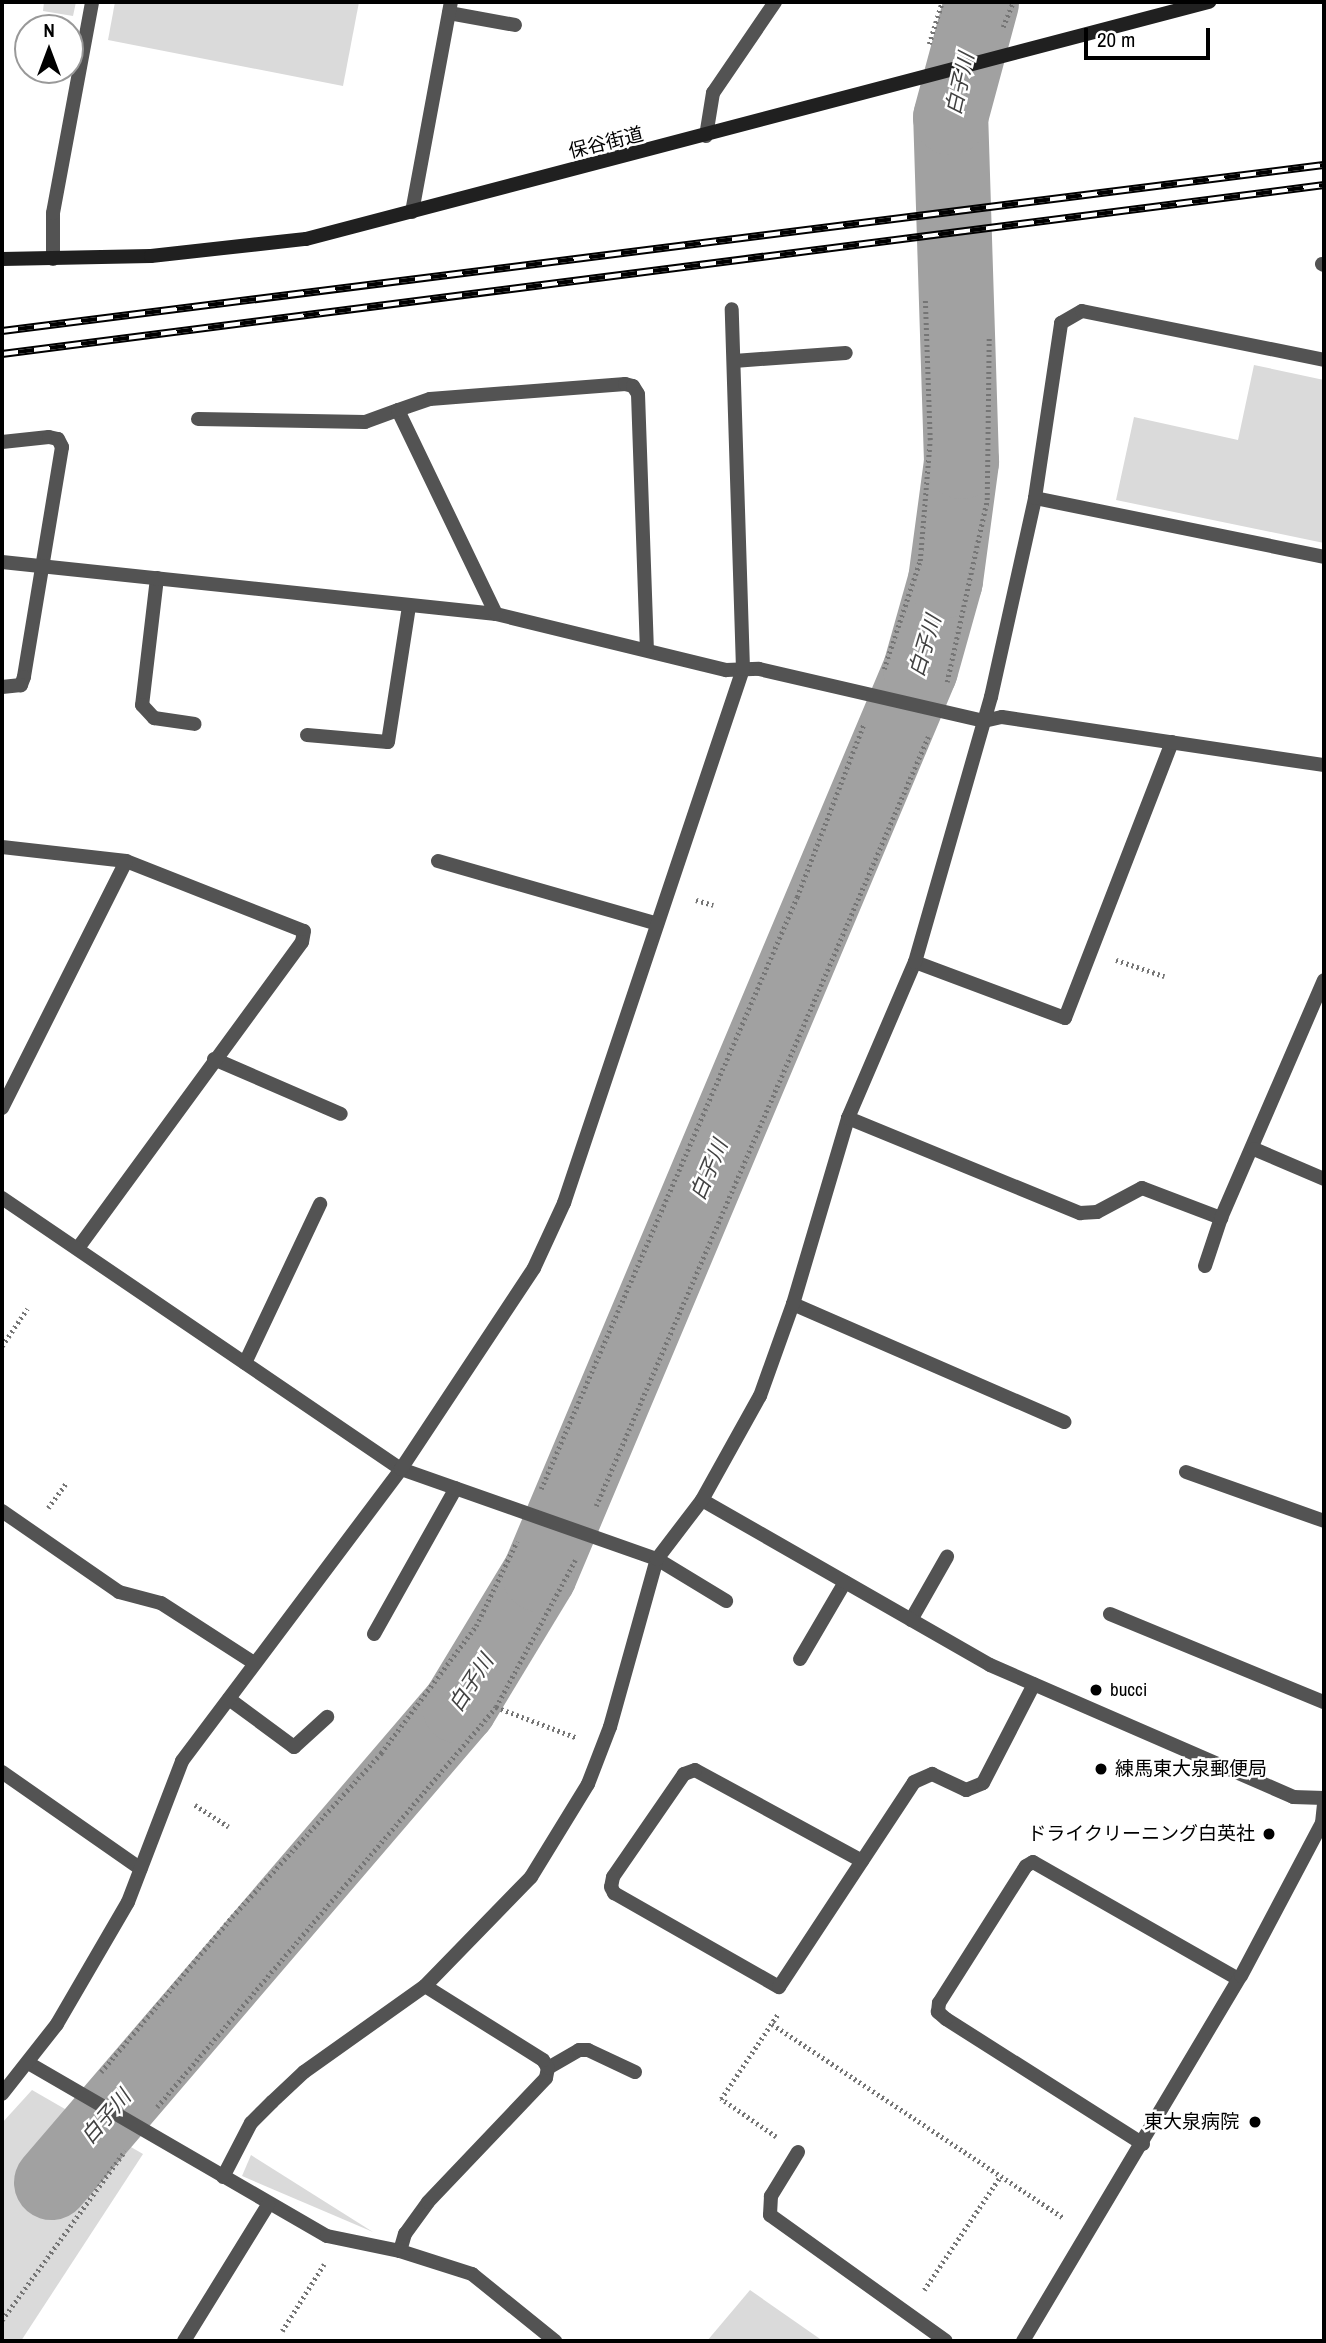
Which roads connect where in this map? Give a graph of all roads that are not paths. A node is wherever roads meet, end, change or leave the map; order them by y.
1 (92, 2) edge
2 (775, 2) edge
3 (1209, 2) edge
4 (450, 7) edge
5 (515, 25) dead end
6 (706, 136) junction
7 (412, 212) junction
8 (2, 259) edge
9 (53, 259) junction
10 (732, 309) dead end
11 (846, 353) dead end
12 (1324, 359) edge
13 (734, 361) junction
14 (398, 410) junction
15 (198, 419) dead end
16 (2, 442) edge
17 (1035, 498) junction
18 (1324, 558) edge
19 (2, 562) edge
20 (43, 567) junction
21 (157, 578) junction
22 (409, 606) junction
23 (496, 614) junction
24 (648, 650) junction
25 (743, 669) junction
26 (2, 687) edge
27 (984, 721) junction
28 (195, 723) dead end
29 (307, 735) dead end
30 (1172, 743) junction
31 (1324, 765) edge
32 (2, 847) edge
33 (126, 861) junction
34 (438, 861) dead end
35 (657, 924) junction
36 (915, 962) junction
37 (1324, 980) edge
38 (214, 1059) junction
39 (2, 1108) edge
40 (341, 1114) dead end
41 (848, 1118) junction
42 (1254, 1149) junction
43 (1324, 1179) edge
44 (2, 1198) edge
45 (320, 1204) dead end
46 (1221, 1218) junction
47 (78, 1248) junction
48 (1205, 1266) dead end
49 (793, 1304) junction
50 (245, 1363) junction
51 (1065, 1422) dead end
52 (401, 1469) junction
53 (1186, 1472) dead end
54 (456, 1488) junction
55 (702, 1500) junction
56 (2, 1511) edge
57 (1324, 1521) edge
58 (947, 1556) dead end
59 (657, 1559) junction
60 (845, 1582) junction
61 (726, 1601) dead end
62 (1110, 1614) dead end
63 (911, 1620) junction
64 (374, 1634) dead end
65 (800, 1659) dead end
66 (254, 1663) junction
67 (1034, 1684) junction
68 (229, 1699) junction
69 (1324, 1702) edge
70 (327, 1717) dead end
71 (2, 1772) edge
72 (1324, 1800) edge
73 (862, 1861) junction
74 (141, 1869) junction
75 (1238, 1979) junction
76 (425, 1986) junction
77 (30, 2064) junction
78 (548, 2068) junction
79 (635, 2072) dead end
80 (2, 2094) edge
81 (1143, 2144) junction
82 (798, 2152) road end
83 (223, 2177) junction
84 (268, 2206) junction
85 (400, 2251) junction
86 (184, 2341) edge
87 (555, 2341) edge
88 (946, 2341) edge
89 (1023, 2341) edge

1 - 9 street
2 - 6 street
3 - 6 main road, 保谷街道
4 - 5 street
4 - 7 street
6 - 7 main road, 保谷街道
7 - 9 main road, 保谷街道
8 - 9 main road, 保谷街道
10 - 13 street
11 - 13 street
12 - 17 street
13 - 25 street
14 - 15 street
14 - 23 street
14 - 24 street
16 - 20 street
17 - 18 street
17 - 27 street
19 - 20 street
20 - 21 street
20 - 26 street
21 - 22 street
21 - 28 street
22 - 23 street
22 - 29 street
23 - 24 street
24 - 25 street
25 - 27 street
25 - 35 street
27 - 30 street
27 - 36 street
30 - 31 street
30 - 36 street
32 - 33 street
33 - 38 street
33 - 39 street
34 - 35 street
35 - 52 street
36 - 41 street
37 - 42 street
38 - 40 street
38 - 47 street
41 - 46 street
41 - 49 street
42 - 43 street
42 - 46 street
44 - 47 street
45 - 50 street
46 - 48 street
47 - 50 street
49 - 51 street
49 - 55 street
50 - 52 street
52 - 54 street
52 - 66 street
53 - 57 street
54 - 59 street
54 - 64 street
55 - 59 street
55 - 60 street
56 - 66 street
58 - 63 street
59 - 61 street
59 - 76 street
60 - 63 street
60 - 65 street
62 - 69 street
63 - 67 street
66 - 68 street
67 - 72 street
67 - 73 street
68 - 70 street
68 - 74 street
71 - 74 street
72 - 75 street
73 - 73 street
74 - 77 street
75 - 81 street
75 - 81 street
76 - 78 street
76 - 83 street
77 - 80 street
77 - 83 street
78 - 79 street
78 - 85 street
81 - 89 street
82 - 88 street
83 - 84 street
84 - 85 street
84 - 86 street
85 - 87 street

